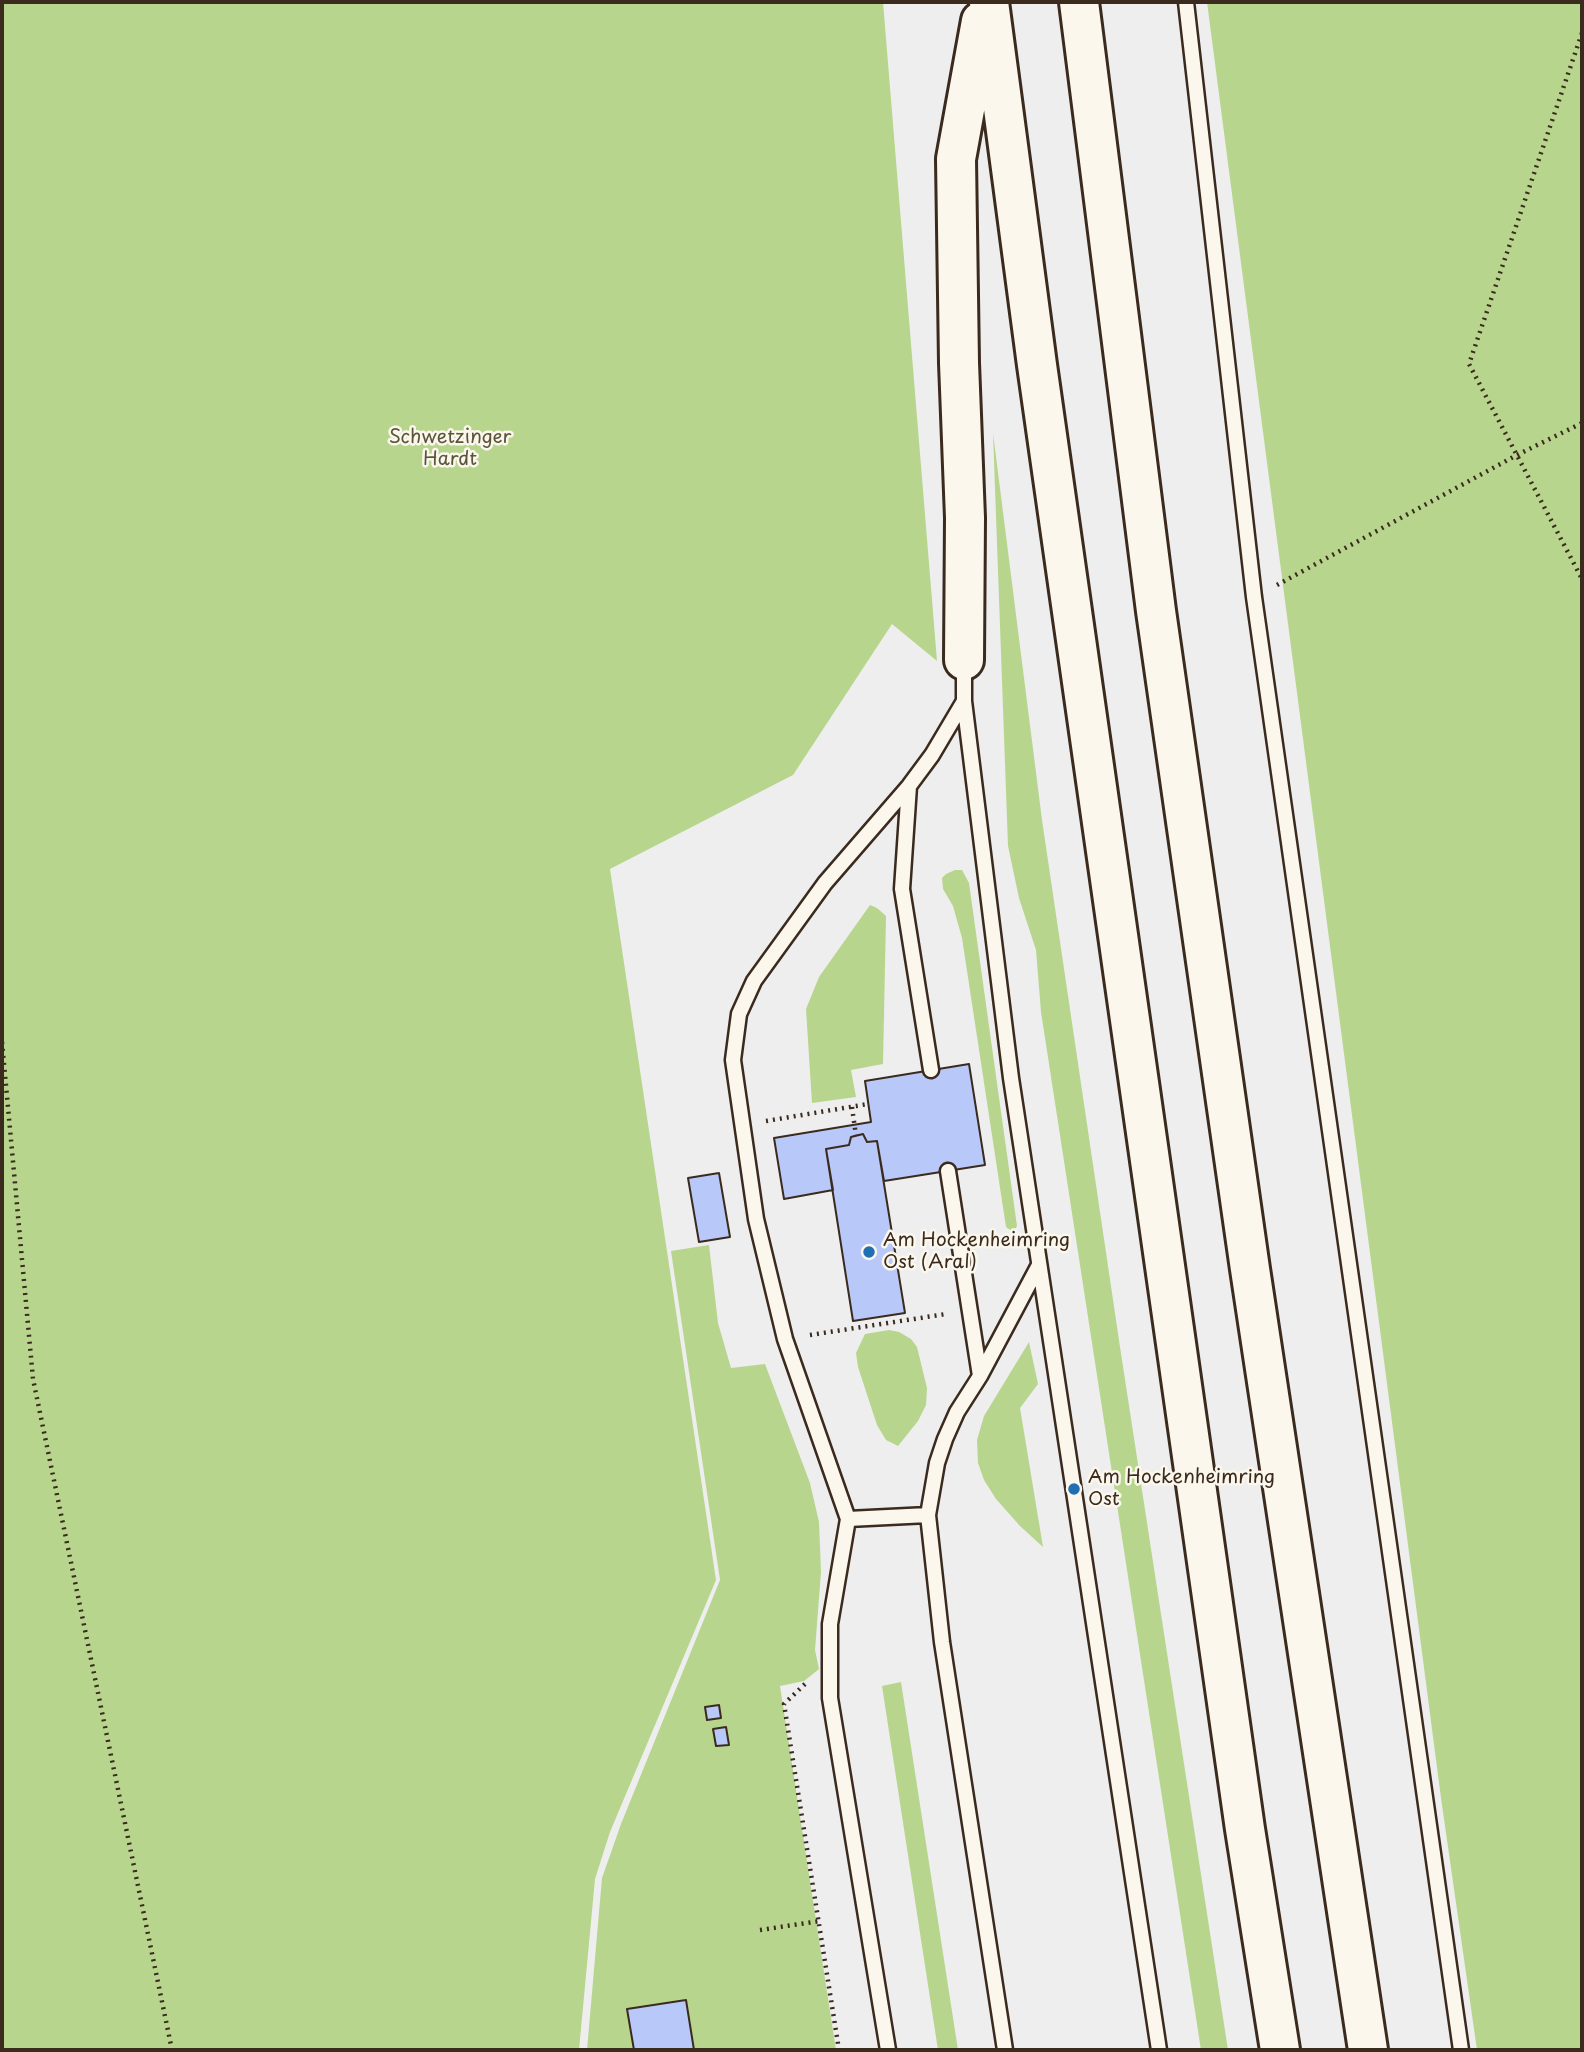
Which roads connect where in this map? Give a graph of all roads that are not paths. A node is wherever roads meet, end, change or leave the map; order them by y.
1 (987, 2) edge
2 (1079, 2) edge
3 (1186, 2) edge
4 (964, 660) joint
5 (964, 701) junction
6 (909, 786) junction
7 (931, 1070) dead end
8 (948, 1171) dead end
9 (1039, 1265) junction
10 (981, 1376) junction
11 (928, 1515) junction
12 (848, 1519) junction
13 (888, 2050) edge
14 (1005, 2050) edge
15 (1159, 2050) edge
16 (1279, 2050) edge
17 (1368, 2050) edge
18 (1461, 2050) edge

1 - 4 highway
1 - 16 highway
2 - 17 highway
3 - 18 lane
4 - 5 lane
5 - 6 lane
5 - 9 lane
6 - 7 lane
6 - 12 lane
8 - 10 lane
9 - 10 lane
9 - 15 lane
10 - 11 lane
11 - 12 lane
11 - 14 lane
12 - 13 lane

